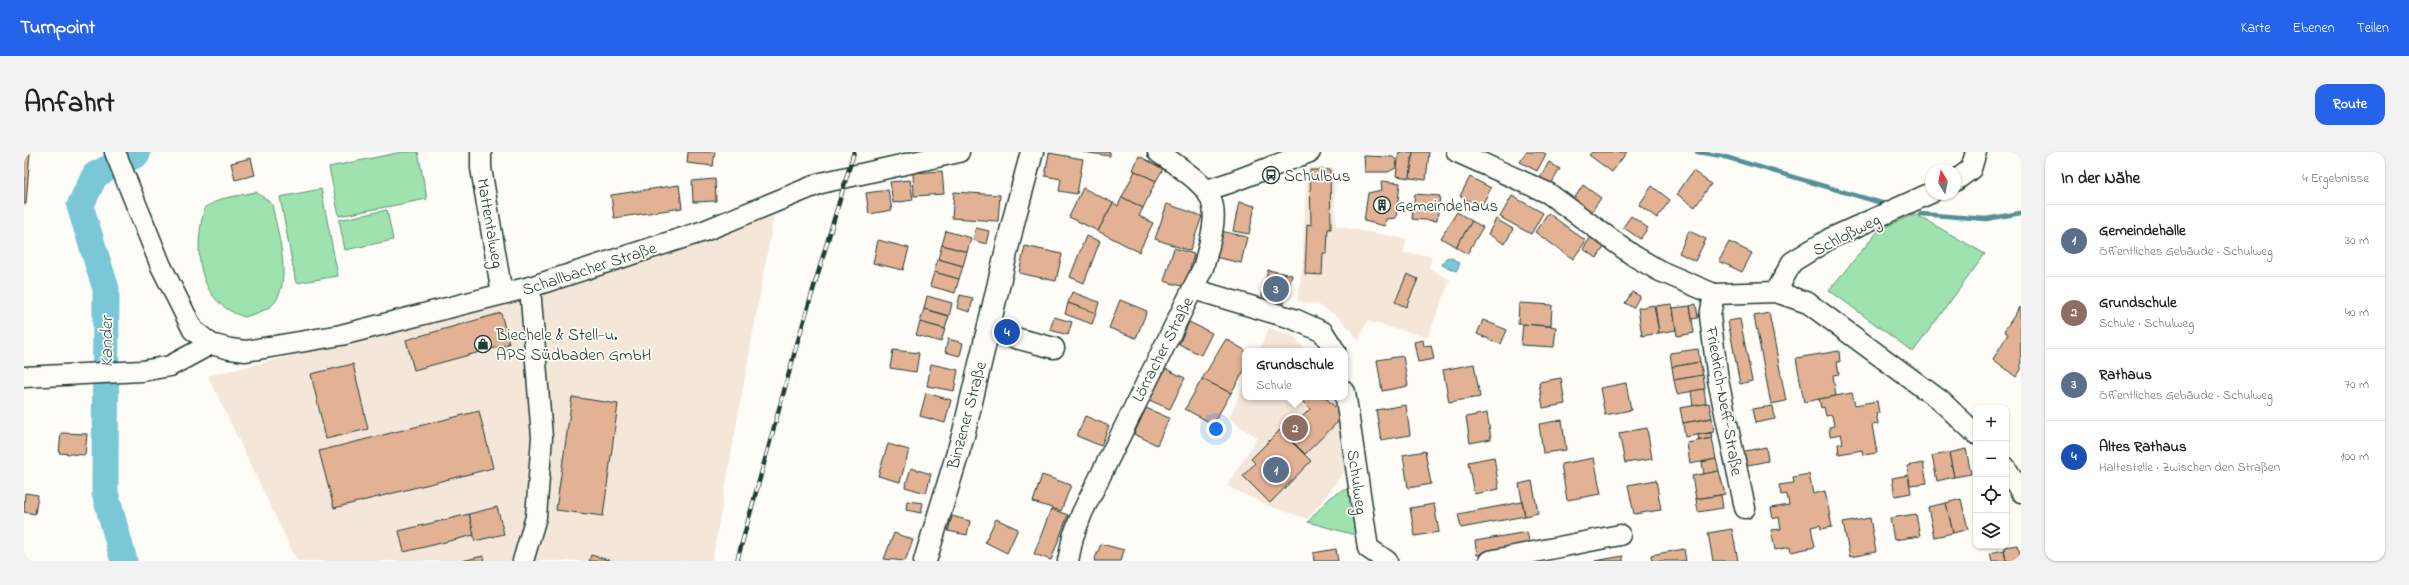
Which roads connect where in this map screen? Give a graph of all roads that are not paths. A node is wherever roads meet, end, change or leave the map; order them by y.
1 (115, 152) edge
2 (481, 152) edge
3 (959, 152) edge
4 (1032, 152) edge
5 (1158, 152) edge
6 (1310, 152) edge
7 (1457, 152) edge
8 (1976, 152) edge
9 (1961, 176) edge
10 (1207, 190) junction
11 (1925, 196) edge
12 (530, 287) junction
13 (1192, 288) junction
14 (1776, 292) junction
15 (502, 294) junction
16 (1714, 294) junction
17 (988, 331) junction
18 (211, 344) junction
19 (1054, 348) dead end
20 (1333, 348) edge
21 (24, 377) edge
22 (1346, 400) edge
23 (1973, 431) edge
24 (2009, 473) edge
25 (2021, 492) edge
26 (1745, 508) dead end
27 (1620, 535) dead end
28 (1378, 559) edge
29 (523, 561) edge
30 (925, 561) edge
31 (1068, 561) edge
32 (1489, 561) edge

1 - 18 street
2 - 15 street, Mattentalweg
3 - 12 street, Schallbacher Straße
4 - 17 main road, Binzener Straße
5 - 10 street, Lörracher Straße
6 - 10 street
7 - 16 street
8 - 9 street
10 - 13 street, Lörracher Straße
11 - 14 street, Schloßweg
12 - 15 street, Schallbacher Straße
12 - 29 street
13 - 20 street
13 - 31 street, Lörracher Straße
14 - 16 street
14 - 23 street
15 - 18 street, Schallbacher Straße
16 - 26 street, Friedrich-Neff-Straße
17 - 19 street
17 - 30 main road, Binzener Straße
18 - 21 street
22 - 28 street, Schulweg
24 - 25 street
27 - 32 street

